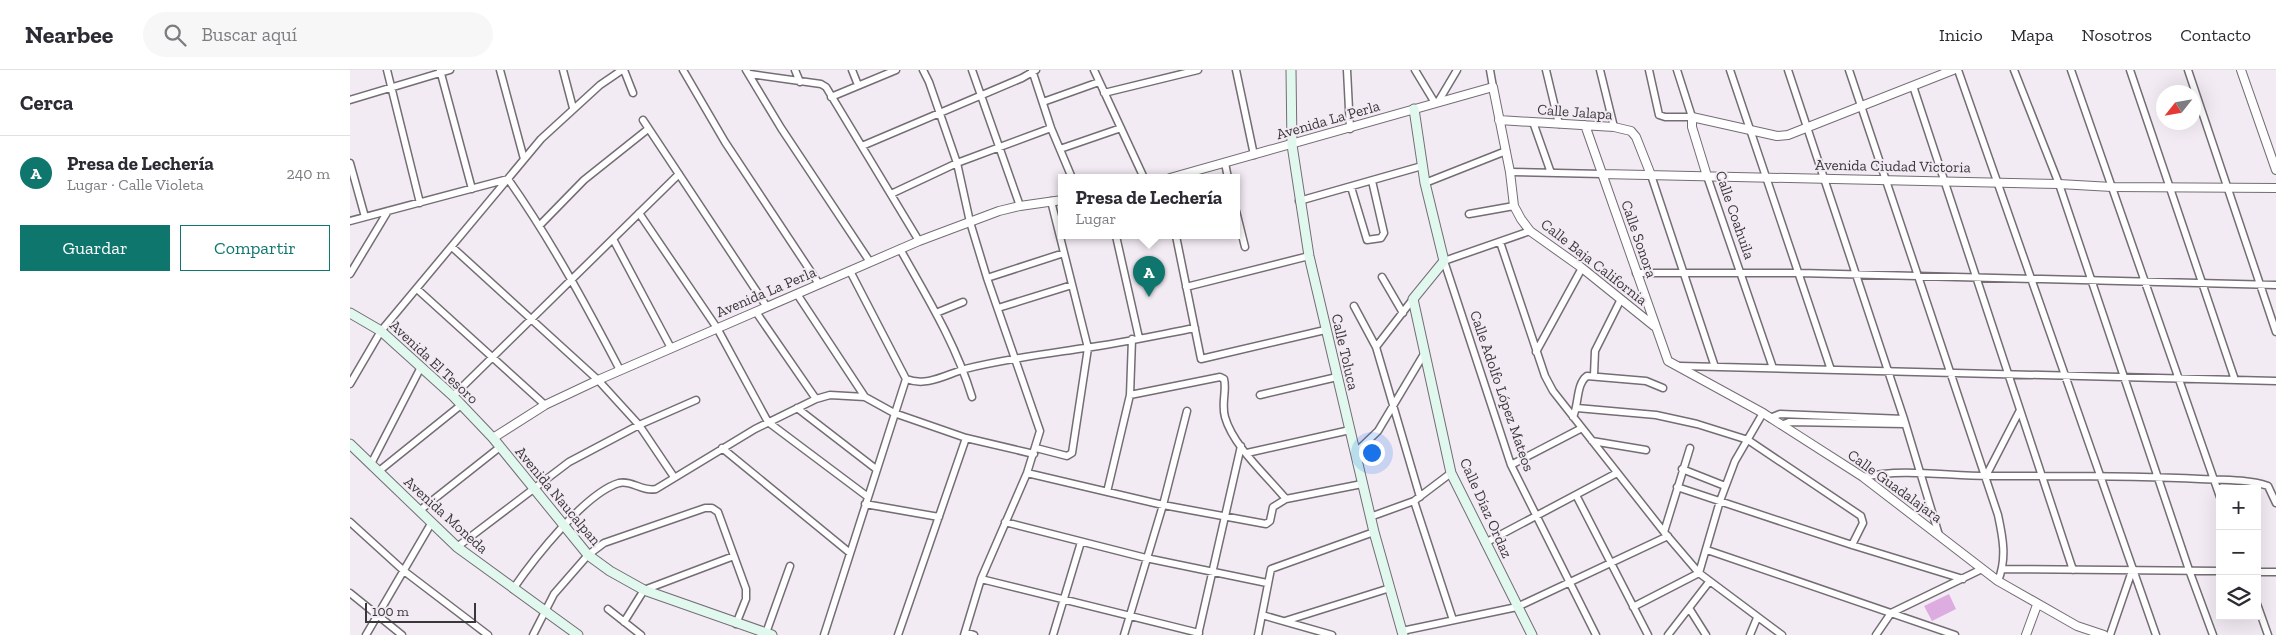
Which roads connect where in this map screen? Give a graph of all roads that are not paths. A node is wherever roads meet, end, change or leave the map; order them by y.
1 (387, 70) edge
2 (450, 70) edge
3 (500, 70) edge
4 (563, 70) edge
5 (623, 70) edge
6 (683, 70) edge
7 (795, 70) edge
8 (852, 70) edge
9 (896, 70) edge
10 (923, 70) edge
11 (972, 70) edge
12 (1094, 70) edge
13 (1198, 70) edge
14 (1236, 70) edge
15 (1291, 70) edge
16 (1347, 70) edge
17 (1415, 70) edge
18 (1457, 70) edge
19 (1490, 70) edge
20 (1546, 70) edge
21 (1600, 70) edge
22 (1649, 70) edge
23 (1677, 70) edge
24 (1730, 70) edge
25 (1788, 70) edge
26 (1849, 70) edge
27 (1953, 70) edge
28 (1958, 70) edge
29 (2014, 70) edge
30 (2071, 70) edge
31 (2130, 70) edge
32 (2188, 70) edge
33 (2241, 70) edge
34 (1033, 71) edge
35 (440, 72) edge
36 (748, 72) edge
37 (800, 82) junction
38 (1099, 82) junction
39 (858, 85) junction
40 (1913, 86) junction
41 (1493, 87) junction
42 (391, 88) junction
43 (633, 93) dead end
44 (1104, 93) junction
45 (832, 96) junction
46 (982, 96) junction
47 (350, 100) edge
48 (1043, 102) junction
49 (1436, 103) junction
50 (1860, 106) junction
51 (573, 108) junction
52 (1414, 109) junction
53 (940, 112) junction
54 (1692, 117) junction
55 (643, 120) dead end
56 (1499, 120) junction
57 (1533, 122) junction
58 (1559, 124) junction
59 (1585, 126) junction
60 (1614, 127) junction
61 (1051, 128) junction
62 (1121, 128) junction
63 (648, 129) junction
64 (1350, 129) junction
65 (1749, 129) junction
66 (1807, 129) junction
67 (1292, 145) junction
68 (862, 146) junction
69 (999, 146) junction
70 (1060, 149) junction
71 (1506, 151) junction
72 (1254, 155) junction
73 (524, 159) junction
74 (956, 163) junction
75 (1225, 163) junction
76 (350, 164) edge
77 (1422, 166) junction
78 (2276, 170) edge
79 (1510, 172) junction
80 (1551, 173) junction
81 (679, 174) junction
82 (1070, 174) edge
83 (1142, 174) edge
84 (1185, 174) edge
85 (1227, 174) edge
86 (1602, 174) junction
87 (1651, 175) junction
88 (1707, 176) junction
89 (1767, 178) junction
90 (508, 179) junction
91 (1824, 179) junction
92 (1886, 180) junction
93 (1372, 181) junction
94 (1944, 181) junction
95 (1997, 182) junction
96 (1425, 183) junction
97 (2059, 184) junction
98 (1351, 187) junction
99 (2112, 187) junction
100 (2227, 187) junction
101 (2170, 188) junction
102 (2276, 188) edge
103 (472, 189) junction
104 (891, 194) junction
105 (1058, 200) edge
106 (1051, 201) junction
107 (1300, 201) junction
108 (420, 203) junction
109 (1020, 206) junction
110 (1514, 206) junction
111 (388, 211) junction
112 (639, 213) junction
113 (1470, 214) dead end
114 (365, 217) junction
115 (350, 221) edge
116 (970, 222) junction
117 (540, 225) junction
118 (1240, 227) edge
119 (1058, 229) edge
120 (1530, 231) junction
121 (613, 239) junction
122 (1060, 239) edge
123 (1117, 239) edge
124 (1177, 239) edge
125 (919, 241) junction
126 (1500, 242) junction
127 (452, 247) junction
128 (1245, 247) dead end
129 (900, 249) junction
130 (1064, 253) junction
131 (1309, 256) junction
132 (1444, 261) junction
133 (870, 262) junction
134 (1582, 268) junction
135 (850, 271) junction
136 (1636, 273) junction
137 (1740, 273) junction
138 (1800, 273) junction
139 (350, 274) edge
140 (1685, 274) junction
141 (1855, 275) junction
142 (1918, 276) junction
143 (1382, 277) dead end
144 (987, 278) junction
145 (1976, 278) junction
146 (572, 279) junction
147 (2031, 279) junction
148 (2091, 280) junction
149 (2145, 281) junction
150 (819, 284) junction
151 (2202, 284) junction
152 (1072, 285) junction
153 (2260, 285) junction
154 (2276, 285) edge
155 (1186, 287) junction
156 (418, 289) junction
157 (797, 294) junction
158 (1413, 299) junction
159 (1621, 299) junction
160 (963, 302) dead end
161 (1354, 306) dead end
162 (767, 307) junction
163 (998, 308) junction
164 (756, 312) junction
165 (350, 313) edge
166 (936, 313) junction
167 (1403, 313) junction
168 (530, 320) junction
169 (1655, 327) junction
170 (717, 328) junction
171 (1195, 328) junction
172 (381, 330) junction
173 (1325, 330) junction
174 (2276, 332) edge
175 (1135, 339) junction
176 (1376, 347) junction
177 (671, 348) junction
178 (1088, 348) junction
179 (1536, 352) junction
180 (1424, 354) junction
181 (493, 357) junction
182 (1014, 358) junction
183 (1668, 361) joint
184 (1680, 366) junction
185 (1715, 366) junction
186 (421, 367) junction
187 (1773, 368) junction
188 (620, 370) junction
189 (964, 370) junction
190 (1832, 370) junction
191 (1887, 371) junction
192 (1951, 373) junction
193 (2010, 374) junction
194 (1594, 375) junction
195 (2066, 376) junction
196 (1337, 377) junction
197 (2124, 377) junction
198 (906, 378) junction
199 (2179, 379) junction
200 (598, 380) junction
201 (2235, 380) junction
202 (2276, 381) edge
203 (350, 384) edge
204 (1663, 388) dead end
205 (1260, 394) dead end
206 (453, 396) junction
207 (1130, 396) junction
208 (865, 397) junction
209 (972, 398) dead end
210 (816, 399) junction
211 (696, 400) dead end
212 (461, 405) junction
213 (545, 405) junction
214 (1393, 406) junction
215 (797, 408) junction
216 (1577, 408) junction
217 (2020, 410) junction
218 (1187, 411) dead end
219 (894, 413) junction
220 (1763, 413) junction
221 (1573, 417) junction
222 (1770, 418) junction
223 (1904, 421) junction
224 (768, 422) junction
225 (638, 424) junction
226 (1781, 425) junction
227 (1582, 428) junction
228 (1350, 430) junction
229 (493, 438) junction
230 (966, 438) junction
231 (1748, 440) junction
232 (1592, 441) junction
233 (350, 444) edge
234 (1241, 446) junction
235 (500, 447) junction
236 (722, 448) junction
237 (1690, 448) dead end
238 (1646, 450) dead end
239 (1035, 451) junction
240 (1247, 453) junction
241 (1355, 453) junction
242 (371, 464) junction
243 (1511, 465) junction
244 (1682, 469) junction
245 (876, 470) junction
246 (379, 471) junction
247 (1027, 473) junction
248 (1451, 473) junction
249 (1617, 473) junction
250 (1921, 473) junction
251 (2042, 475) junction
252 (2099, 475) junction
253 (1986, 476) junction
254 (2157, 476) junction
255 (674, 477) junction
256 (1863, 477) junction
257 (2214, 480) junction
258 (1362, 484) junction
259 (1725, 486) junction
260 (2216, 486) edge
261 (1677, 487) junction
262 (534, 488) junction
263 (1108, 492) junction
264 (1576, 495) junction
265 (868, 497) junction
266 (1420, 497) junction
267 (1286, 499) junction
268 (1414, 501) junction
269 (1720, 501) junction
270 (2276, 503) edge
271 (865, 504) junction
272 (1163, 506) junction
273 (419, 511) junction
274 (1536, 516) junction
275 (939, 517) junction
276 (1225, 517) junction
277 (1370, 517) junction
278 (350, 522) edge
279 (432, 522) junction
280 (1005, 522) junction
281 (564, 526) junction
282 (1374, 532) junction
283 (1666, 534) junction
284 (1939, 535) junction
285 (1080, 542) junction
286 (1485, 543) junction
287 (1852, 545) junction
288 (457, 547) junction
289 (1707, 550) junction
290 (850, 553) junction
291 (588, 555) junction
292 (734, 556) junction
293 (1146, 558) junction
294 (1612, 564) junction
295 (790, 566) dead end
296 (1982, 569) junction
297 (2003, 569) junction
298 (2074, 570) junction
299 (2189, 570) junction
300 (404, 571) junction
301 (2132, 571) junction
302 (2216, 571) edge
303 (2261, 572) edge
304 (2276, 572) edge
305 (1212, 573) junction
306 (1699, 573) junction
307 (981, 578) junction
308 (1963, 579) junction
309 (1998, 581) junction
310 (1709, 582) junction
311 (1267, 584) junction
312 (1570, 584) junction
313 (1390, 588) junction
314 (513, 589) junction
315 (644, 590) junction
316 (350, 593) edge
317 (1063, 600) junction
318 (2037, 605) junction
319 (1517, 607) junction
320 (1633, 607) junction
321 (1688, 608) junction
322 (608, 609) dead end
323 (544, 612) junction
324 (1891, 613) junction
325 (1262, 615) junction
326 (2261, 615) edge
327 (377, 616) junction
328 (1129, 616) junction
329 (1757, 618) junction
330 (1453, 620) junction
331 (1286, 621) junction
332 (624, 622) junction
333 (736, 624) junction
334 (1305, 626) junction
335 (1403, 633) edge
336 (769, 634) edge
337 (964, 634) edge
338 (1198, 634) edge
339 (366, 635) edge
340 (402, 635) edge
341 (488, 635) edge
342 (533, 635) edge
343 (578, 635) edge
344 (641, 635) edge
345 (824, 635) edge
346 (898, 635) edge
347 (974, 635) edge
348 (1053, 635) edge
349 (1124, 635) edge
350 (1258, 635) edge
351 (1303, 635) edge
352 (1332, 635) edge
353 (1532, 635) edge
354 (1596, 635) edge
355 (1648, 635) edge
356 (1668, 635) edge
357 (1706, 635) edge
358 (1750, 635) edge
359 (1782, 635) edge
360 (1876, 635) edge
361 (1955, 635) edge
362 (2026, 635) edge
363 (2104, 635) edge
364 (2110, 635) edge
365 (2156, 635) edge
366 (2213, 635) edge
367 (2268, 635) edge

1 - 42 street
2 - 35 street
3 - 73 street
4 - 51 street
5 - 43 street
5 - 51 street
6 - 150 street
7 - 37 street
8 - 39 street
9 - 39 street
10 - 53 street
11 - 46 street
12 - 38 street
13 - 44 street
14 - 72 street
15 - 67 main road, Calle Toluca
16 - 64 street
17 - 49 street
18 - 49 street
19 - 41 street, Calle Baja California
20 - 58 street
21 - 60 street
22 - 54 street
23 - 54 street, Calle Coahuila
24 - 65 street
25 - 66 street
26 - 50 street
27 - 40 street
28 - 95 street
29 - 97 street
30 - 99 street
31 - 101 street
32 - 100 street
33 - 78 street
34 - 46 street
34 - 48 street
35 - 42 street
35 - 103 street
36 - 37 street
36 - 133 street
37 - 45 street
38 - 44 street
38 - 48 street
39 - 45 street
40 - 50 street
40 - 94 street
41 - 49 street, Avenida La Perla
41 - 56 street, Calle Baja California
42 - 47 street
42 - 108 street
44 - 62 street
45 - 68 street
46 - 53 street
46 - 69 street
48 - 61 street
49 - 52 street, Avenida La Perla
50 - 66 street
50 - 92 street
51 - 73 street
52 - 64 street, Avenida La Perla
52 - 77 main road, Calle Adolfo López Mateos
53 - 68 street
53 - 74 street
54 - 65 street
54 - 88 street, Calle Coahuila
55 - 63 street
56 - 57 street, Calle Jalapa
56 - 71 street, Calle Baja California
57 - 58 street, Calle Jalapa
57 - 80 street
58 - 59 street, Calle Jalapa
59 - 60 street, Calle Jalapa
59 - 86 street, Calle Sonora
60 - 87 street, Calle Jalapa
61 - 69 street
61 - 70 street
62 - 70 street
62 - 83 street
63 - 81 street
63 - 117 street
64 - 67 street, Avenida La Perla
65 - 66 street
65 - 89 street
66 - 91 street
67 - 72 street, Avenida La Perla
67 - 107 main road, Calle Toluca
68 - 104 street
69 - 74 street
69 - 109 street
70 - 82 street
71 - 79 street, Calle Baja California
71 - 96 street
72 - 75 street, Avenida La Perla
73 - 90 street
74 - 104 street
74 - 116 street
75 - 84 street, Avenida La Perla
75 - 85 street
76 - 114 street
77 - 93 street
77 - 96 main road, Calle Adolfo López Mateos
79 - 80 street, Avenida Ciudad Victoria
79 - 110 street, Calle Baja California
80 - 86 street, Avenida Ciudad Victoria
81 - 112 street
81 - 162 street
86 - 87 street, Avenida Ciudad Victoria
86 - 136 street, Calle Sonora
87 - 88 street, Avenida Ciudad Victoria
87 - 140 street
88 - 89 street, Avenida Ciudad Victoria
88 - 137 street, Calle Coahuila
89 - 91 street, Avenida Ciudad Victoria
89 - 138 street
90 - 103 street
90 - 117 street
90 - 127 street
91 - 92 street, Avenida Ciudad Victoria
91 - 141 street
92 - 94 street, Avenida Ciudad Victoria
92 - 142 street
93 - 98 street
93 - 98 street
94 - 95 street, Avenida Ciudad Victoria
94 - 145 street
95 - 97 street, Avenida Ciudad Victoria
95 - 147 street
96 - 132 main road, Calle Adolfo López Mateos
97 - 99 street, Avenida Ciudad Victoria
97 - 148 street
98 - 107 street
99 - 101 street, Avenida Ciudad Victoria
99 - 149 street
100 - 101 street, Avenida Ciudad Victoria
100 - 102 street, Avenida Ciudad Victoria
100 - 153 street
101 - 151 street
103 - 108 street
104 - 125 street
105 - 106 street, Avenida La Perla
106 - 109 street, Avenida La Perla
106 - 119 street
107 - 131 main road, Calle Toluca
108 - 111 street
109 - 116 street, Avenida La Perla
110 - 113 street
110 - 120 street, Calle Baja California
111 - 114 street
111 - 139 street
112 - 121 street
112 - 170 street
114 - 115 street
116 - 125 street, Avenida La Perla
116 - 144 street
117 - 146 street
118 - 128 street
120 - 126 street
120 - 134 street, Calle Baja California
121 - 146 street
121 - 177 street
122 - 130 street
123 - 175 street
124 - 155 street
125 - 129 street, Avenida La Perla
126 - 132 street
126 - 179 street
127 - 156 street
127 - 168 street
129 - 133 street, Avenida La Perla
129 - 166 street
130 - 144 street
130 - 152 street
131 - 155 street
131 - 173 main road, Calle Toluca
132 - 158 main road
132 - 243 street, Calle Adolfo López Mateos
133 - 135 street, Avenida La Perla
134 - 159 street, Calle Baja California
134 - 179 street
135 - 150 street, Avenida La Perla
135 - 198 street
136 - 140 street
136 - 169 street, Calle Sonora
137 - 138 street
137 - 140 street
137 - 187 street, Calle Coahuila
138 - 141 street
138 - 190 street
140 - 185 street
141 - 142 street
141 - 191 street
142 - 145 street
142 - 192 street
143 - 167 street
144 - 163 street
145 - 147 street
145 - 193 street
146 - 168 street
146 - 188 street
147 - 148 street
147 - 195 street
148 - 149 street
148 - 197 street
149 - 151 street
149 - 199 street
150 - 157 street, Avenida La Perla
151 - 153 street
151 - 201 street
152 - 163 street
152 - 178 street
153 - 154 street
153 - 174 street
155 - 171 street
156 - 172 street
156 - 181 street
157 - 162 street, Avenida La Perla
157 - 208 street
158 - 167 street
158 - 180 main road, Calle Díaz Ordaz
159 - 169 street, Calle Baja California
159 - 194 street
160 - 166 street
161 - 176 street
162 - 164 street, Avenida La Perla
163 - 182 street
164 - 170 street, Avenida La Perla
164 - 210 street
165 - 172 main road, Avenida El Tesoro
166 - 189 street
167 - 176 street
168 - 181 street
168 - 200 street
169 - 183 street, Calle Sonora
170 - 177 street, Avenida La Perla
170 - 224 street
171 - 173 street
171 - 175 street
172 - 186 main road, Avenida El Tesoro
172 - 203 street
173 - 196 main road, Calle Toluca
175 - 178 street
175 - 207 street
176 - 214 street
177 - 188 street, Avenida La Perla
178 - 182 street
178 - 239 street
179 - 221 street
180 - 214 street
180 - 248 main road, Calle Díaz Ordaz
181 - 206 street
181 - 213 street
182 - 189 street
182 - 239 street
183 - 184 street, Calle Guadalajara
184 - 185 street
184 - 220 street, Calle Guadalajara
185 - 187 street
186 - 206 main road, Avenida El Tesoro
186 - 242 street
187 - 190 street
188 - 200 street, Avenida La Perla
189 - 198 street
189 - 209 street
190 - 191 street
191 - 192 street
191 - 223 street
192 - 193 street
192 - 253 street
193 - 195 street
193 - 217 street
194 - 204 street
194 - 216 street
195 - 197 street
195 - 252 street
196 - 205 street
196 - 228 main road, Calle Toluca
197 - 199 street
197 - 254 street
198 - 219 street
199 - 201 street
199 - 257 street
200 - 213 street, Avenida La Perla
200 - 225 street
201 - 202 street
206 - 212 main road, Avenida El Tesoro
207 - 234 street
207 - 263 street
208 - 210 street
208 - 219 street
210 - 215 street
211 - 225 street
212 - 229 main road, Avenida El Tesoro
212 - 246 street
213 - 229 street, Avenida La Perla
214 - 241 street
214 - 266 street
215 - 224 street
215 - 245 street
216 - 221 street
216 - 231 street
217 - 251 street
217 - 253 street
218 - 272 street
219 - 230 street
219 - 245 street
220 - 222 street, Calle Guadalajara
220 - 231 street
221 - 227 street
222 - 223 street
222 - 226 street, Calle Guadalajara
223 - 226 street
223 - 250 street
224 - 236 street
224 - 265 street
225 - 255 street
225 - 262 street
226 - 256 street, Calle Guadalajara
227 - 232 street
227 - 243 street
228 - 240 street
228 - 241 main road, Calle Toluca
229 - 235 main road, Avenida Naucalpan
230 - 239 street
230 - 275 street
231 - 259 street
231 - 287 street
232 - 238 street
232 - 249 street
233 - 242 main road, Avenida Moneda
234 - 240 street
234 - 276 street
235 - 262 main road, Avenida Naucalpan
235 - 273 street
236 - 255 street
236 - 290 street
237 - 244 street
239 - 247 street
240 - 267 street
241 - 258 main road, Calle Toluca
242 - 246 main road, Avenida Moneda
243 - 274 street, Calle Adolfo López Mateos
244 - 259 street
244 - 261 street
245 - 265 street
246 - 273 main road, Avenida Moneda
247 - 263 street
247 - 280 street
248 - 266 street
248 - 286 main road, Calle Díaz Ordaz
249 - 264 street
249 - 283 street
250 - 253 street
250 - 256 street
250 - 284 street
251 - 252 street
251 - 253 street
251 - 298 street
252 - 254 street
252 - 301 street
253 - 297 street
254 - 257 street
254 - 299 street
255 - 281 street
256 - 284 street, Calle Guadalajara
257 - 260 street
257 - 270 street
258 - 267 street
258 - 277 main road, Calle Toluca
259 - 269 street
261 - 269 street
261 - 283 street
262 - 281 main road, Avenida Naucalpan
262 - 288 street
263 - 272 street
264 - 274 street
264 - 294 street
265 - 271 street
266 - 268 street
267 - 276 street
268 - 277 street
268 - 330 street
269 - 287 street
269 - 289 street
271 - 275 street
271 - 290 street
272 - 276 street
272 - 293 street
273 - 279 main road, Avenida Moneda
274 - 286 street
274 - 312 street, Calle Adolfo López Mateos
275 - 346 street
276 - 305 street
277 - 282 main road, Calle Toluca
278 - 300 street
279 - 288 main road, Avenida Moneda
279 - 300 street
280 - 285 street
280 - 307 street
281 - 291 main road, Avenida Naucalpan
281 - 314 street
282 - 311 street
282 - 313 main road, Calle Toluca
283 - 294 street
283 - 306 street
284 - 296 street, Calle Guadalajara
285 - 293 street
285 - 317 street
286 - 319 main road, Calle Díaz Ordaz
287 - 308 street
288 - 314 main road, Avenida Moneda
289 - 306 street
289 - 324 street
290 - 345 street
291 - 292 street
291 - 315 main road, Avenida Naucalpan
291 - 323 street
292 - 315 street
292 - 333 street
293 - 305 street
293 - 328 street
294 - 312 street
294 - 320 street
295 - 336 street
296 - 308 street
296 - 309 street, Calle Guadalajara
297 - 298 street
297 - 309 street
298 - 301 street
299 - 301 street
299 - 302 street
299 - 366 street
300 - 327 street
300 - 341 street
301 - 364 street
301 - 365 street
303 - 304 street
305 - 311 street
305 - 338 street
306 - 310 street
306 - 320 street
307 - 317 street
307 - 337 street
308 - 324 street
309 - 318 street, Calle Guadalajara
310 - 321 street
310 - 329 street
311 - 325 street
312 - 319 street
312 - 354 street, Calle Adolfo López Mateos
313 - 331 street
313 - 335 main road, Calle Toluca
314 - 323 main road, Avenida Moneda
315 - 332 street
315 - 333 main road, Avenida Naucalpan
316 - 327 street
317 - 328 street
317 - 348 street
318 - 362 street
318 - 363 street, Calle Guadalajara
319 - 330 street
319 - 353 main road, Calle Díaz Ordaz
320 - 355 street
321 - 356 street
321 - 357 street
322 - 332 street
323 - 342 street
323 - 343 main road, Avenida Moneda
324 - 360 street
324 - 361 street
325 - 331 street
325 - 350 street
326 - 367 street
327 - 339 street
327 - 340 street
328 - 338 street
328 - 349 street
329 - 358 street
329 - 359 street
330 - 335 street
331 - 334 street
332 - 344 street
333 - 336 main road, Avenida Naucalpan
334 - 351 street
334 - 352 street
337 - 347 street

